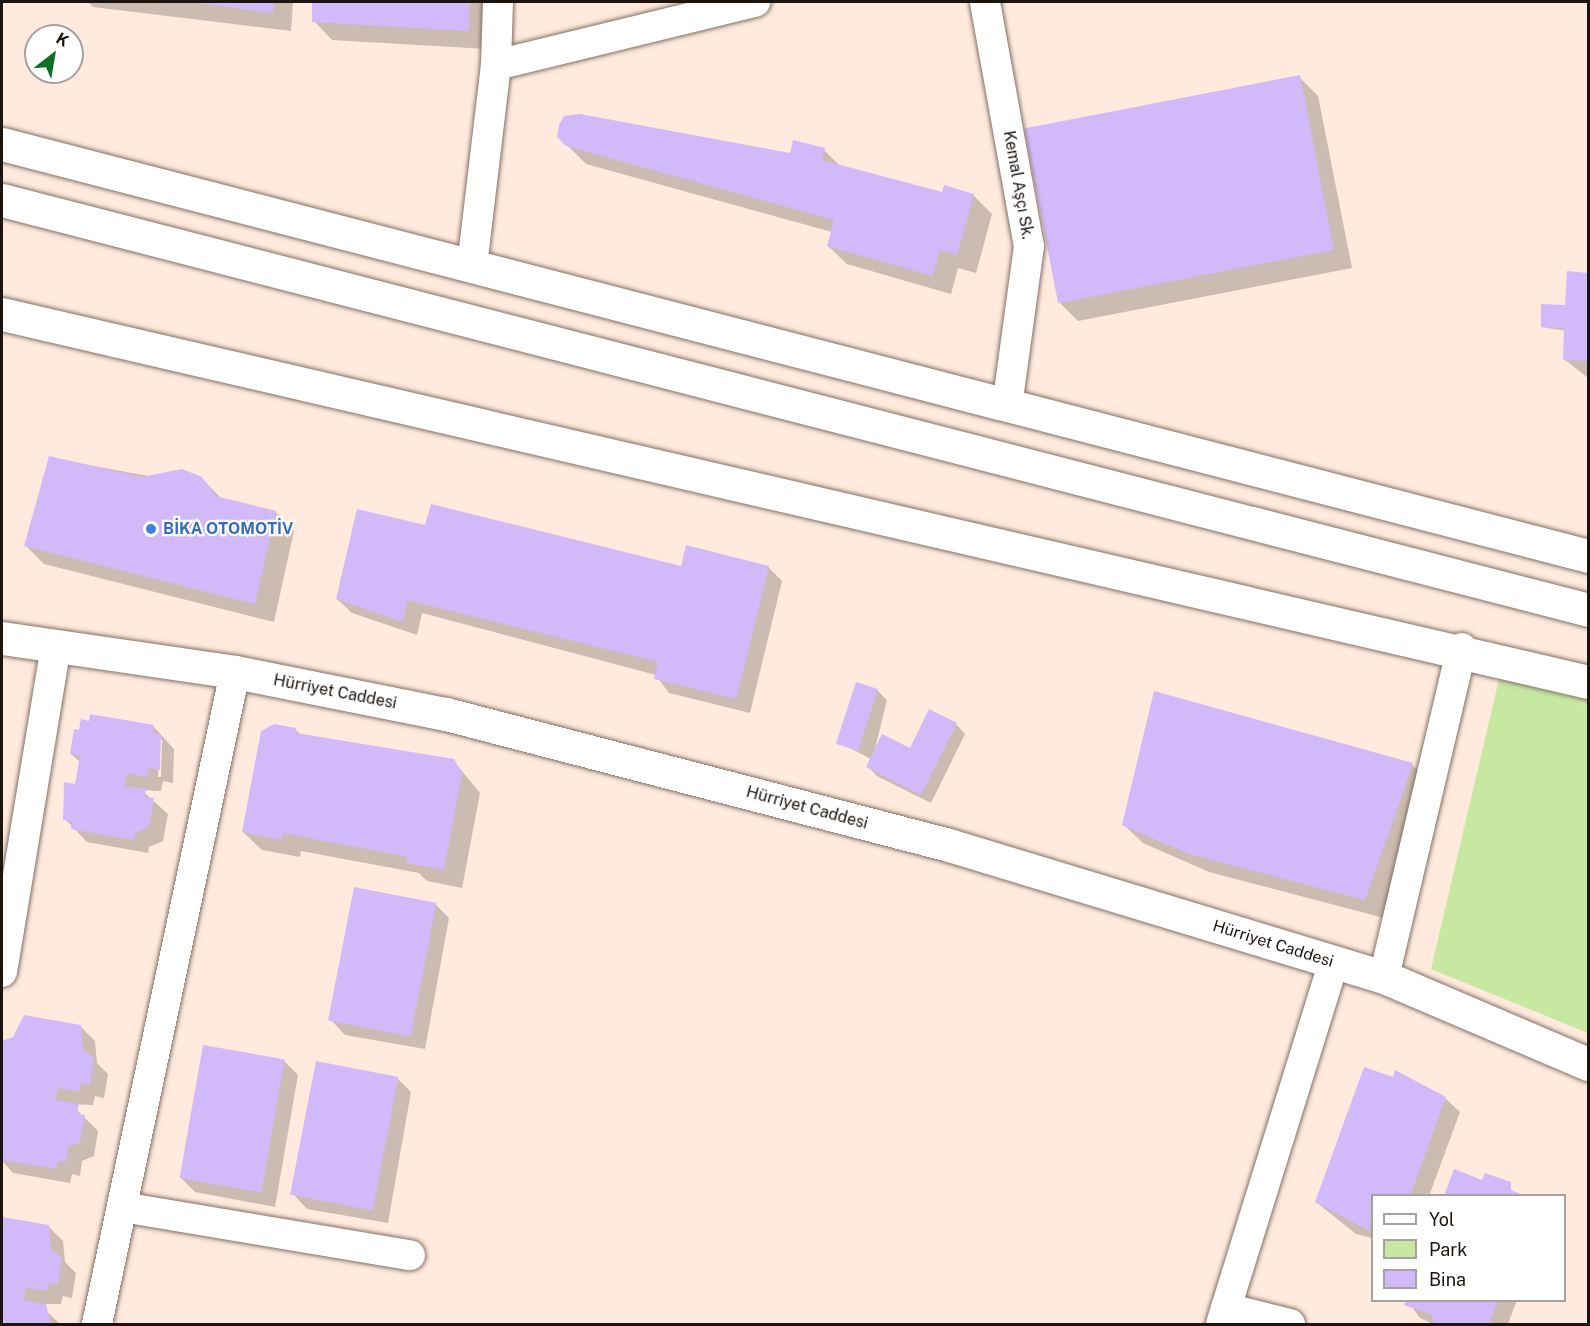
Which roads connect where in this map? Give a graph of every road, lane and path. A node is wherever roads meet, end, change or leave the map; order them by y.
1 (498, 2) edge
2 (755, 2) edge
3 (985, 2) edge
4 (496, 65) junction
5 (2, 144) edge
6 (2, 200) edge
7 (472, 266) junction
8 (2, 314) edge
9 (1007, 406) junction
10 (1588, 556) edge
11 (1588, 610) edge
12 (2, 638) edge
13 (56, 646) junction
14 (1462, 648) junction
15 (235, 672) junction
16 (1588, 682) edge
17 (1334, 962) junction
18 (2, 972) edge
19 (1384, 977) junction
20 (1588, 1064) edge
21 (122, 1207) junction
22 (410, 1254) dead end
23 (1223, 1316) edge
24 (98, 1324) edge
25 (1290, 1324) edge

1 - 4 street
2 - 4 street
3 - 9 street, Kemal Aşçı Sk.
4 - 7 street
5 - 7 main road
6 - 11 main road
7 - 9 main road
8 - 14 main road
9 - 10 main road
12 - 13 main road, Hürriyet Caddesi
13 - 15 main road, Hürriyet Caddesi
13 - 18 street
14 - 16 main road
14 - 19 street
15 - 17 main road, Hürriyet Caddesi
15 - 21 street
17 - 19 main road, Hürriyet Caddesi
17 - 23 street
19 - 20 main road, Hürriyet Caddesi
21 - 22 street
21 - 24 street
23 - 25 street

